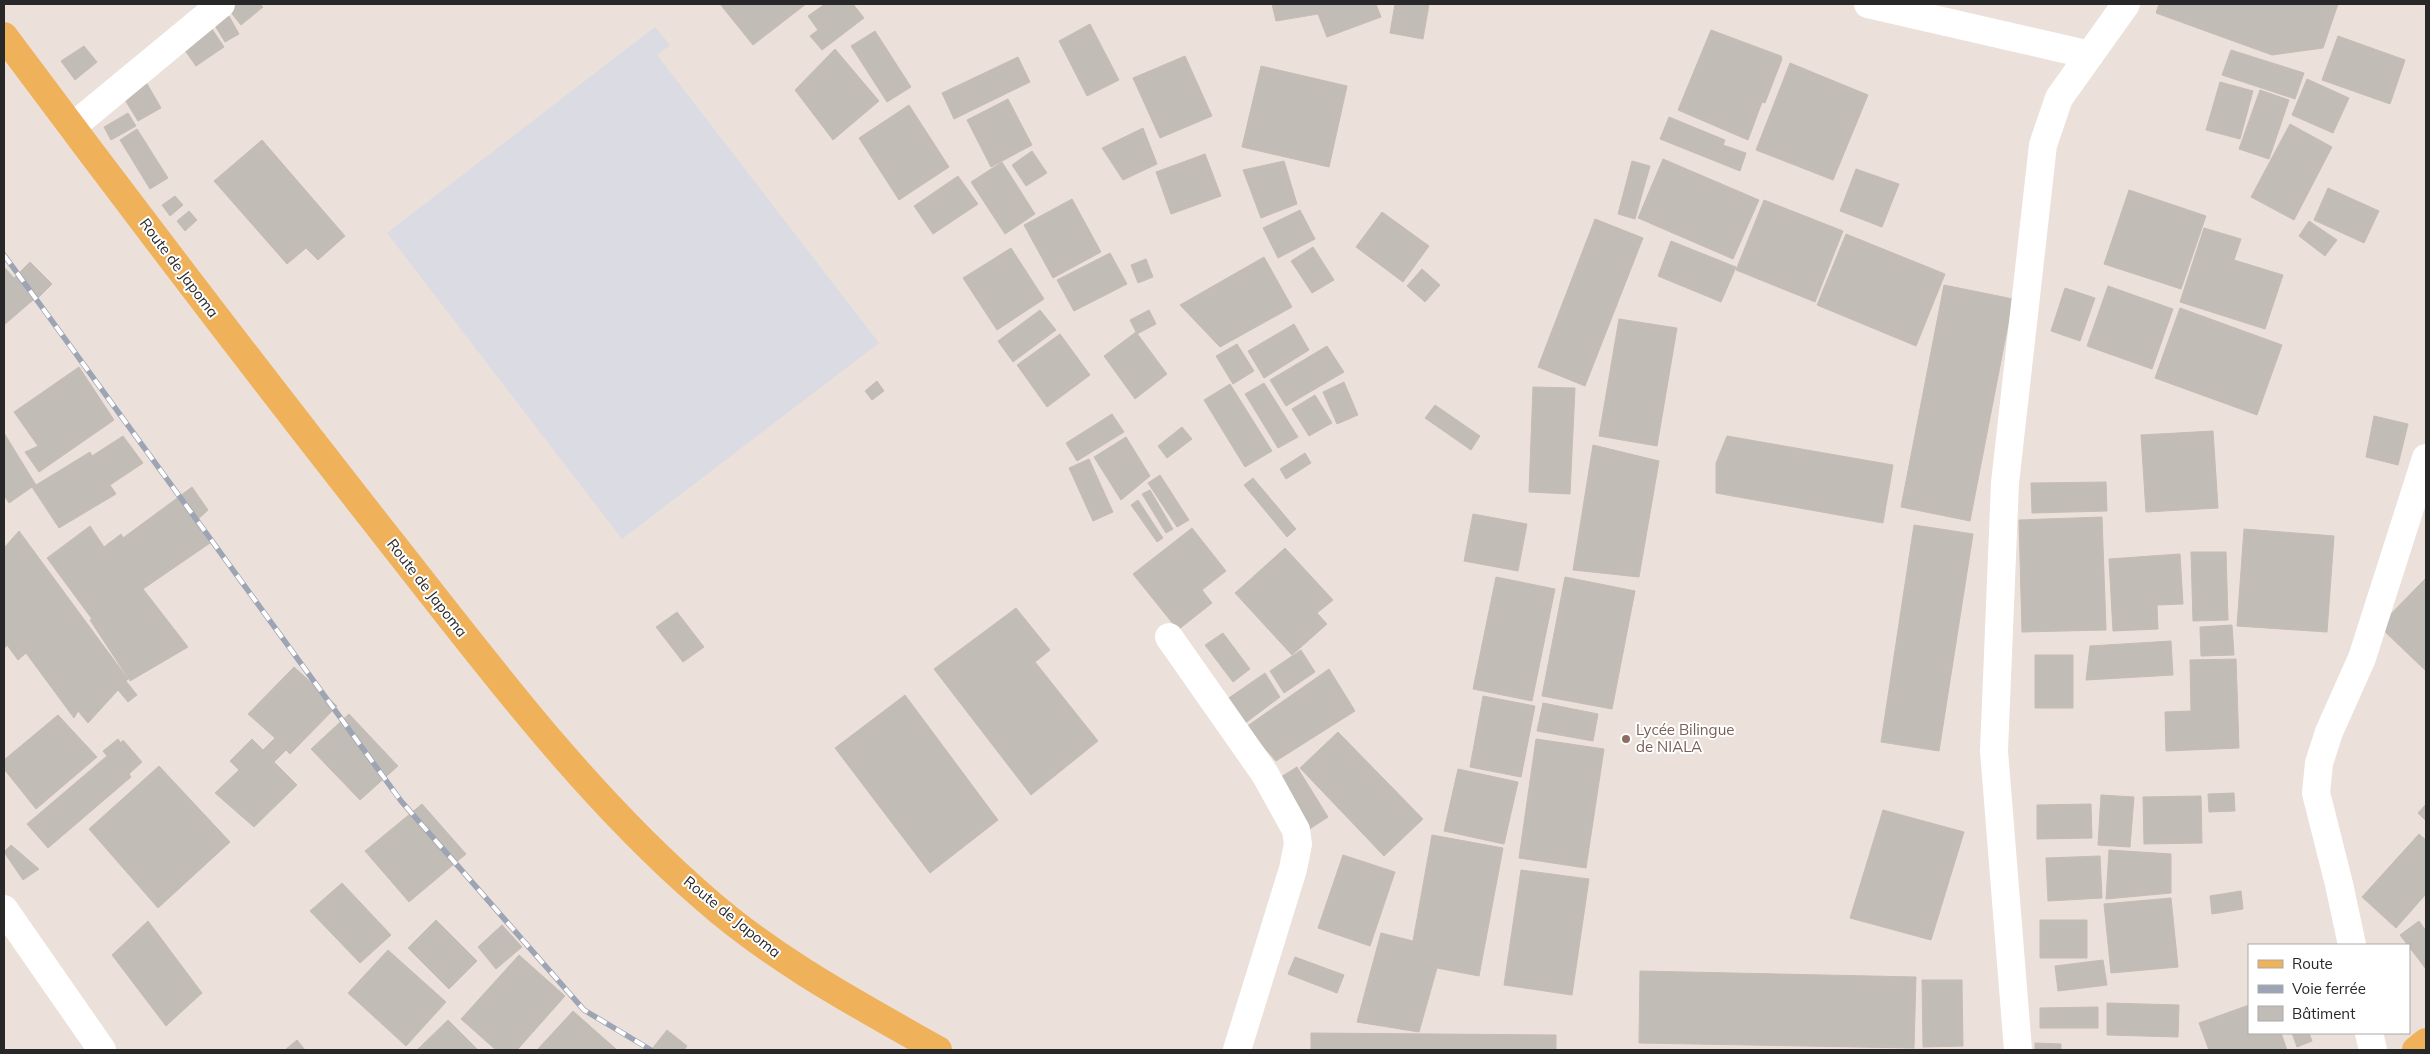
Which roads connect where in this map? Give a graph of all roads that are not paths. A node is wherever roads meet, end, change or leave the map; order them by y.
1 (221, 4) edge
2 (1868, 4) edge
3 (2126, 4) edge
4 (4, 36) edge
5 (2090, 55) junction
6 (72, 127) junction
7 (2426, 458) edge
8 (1170, 637) dead end
9 (4, 909) edge
10 (2352, 944) edge
11 (2369, 1034) edge
12 (2426, 1042) edge
13 (102, 1050) edge
14 (938, 1050) edge
15 (1237, 1050) edge
16 (2018, 1050) edge
17 (2372, 1050) edge
18 (2416, 1050) edge

1 - 6 street
2 - 5 street
3 - 5 street
4 - 6 main road, Route de Japoma
5 - 16 street
6 - 14 main road, Route de Japoma
7 - 10 street
8 - 15 street
9 - 13 street
11 - 17 street
12 - 18 main road

